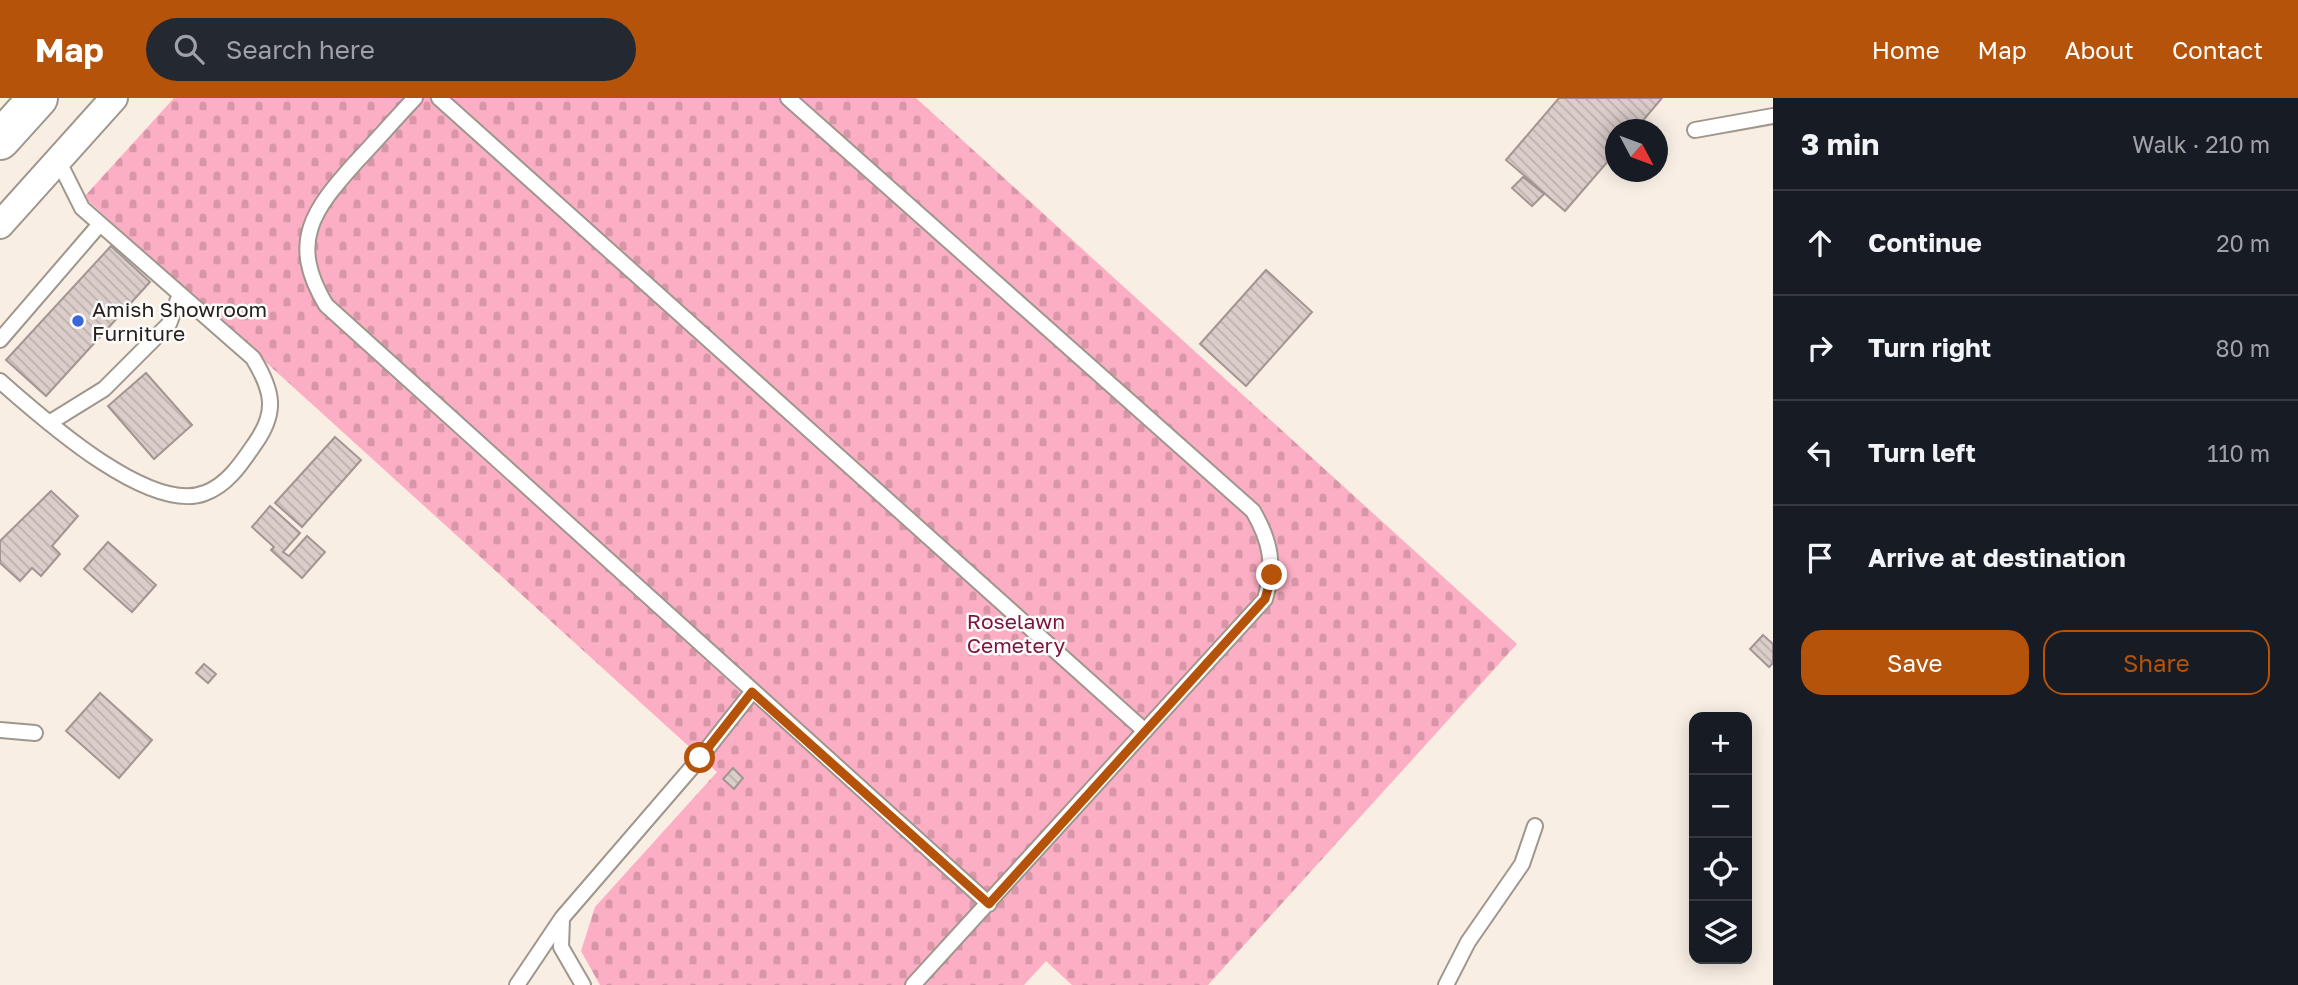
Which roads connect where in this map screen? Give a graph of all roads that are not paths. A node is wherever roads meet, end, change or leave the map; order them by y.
1 (38, 98) edge
2 (114, 98) edge
3 (415, 98) edge
4 (439, 98) edge
5 (788, 98) edge
6 (1773, 116) edge
7 (1695, 130) dead end
8 (0, 140) edge
9 (58, 160) junction
10 (100, 224) junction
11 (0, 225) edge
12 (180, 294) junction
13 (0, 340) edge
14 (0, 381) edge
15 (48, 423) junction
16 (752, 692) junction
17 (0, 730) edge
18 (1145, 731) junction
19 (35, 733) dead end
20 (1535, 826) dead end
21 (989, 904) junction
22 (562, 918) junction
23 (517, 985) edge
24 (583, 985) edge
25 (914, 985) edge
26 (1446, 985) edge

1 - 8 highway
2 - 9 street
3 - 16 lane
4 - 18 lane
5 - 18 lane
6 - 7 lane
9 - 10 lane
9 - 11 street
10 - 12 lane
10 - 13 lane
12 - 15 lane
12 - 15 lane
14 - 15 lane
16 - 21 lane
16 - 22 lane
17 - 19 lane
18 - 21 lane
20 - 26 lane
21 - 25 lane
22 - 23 lane
22 - 24 lane

